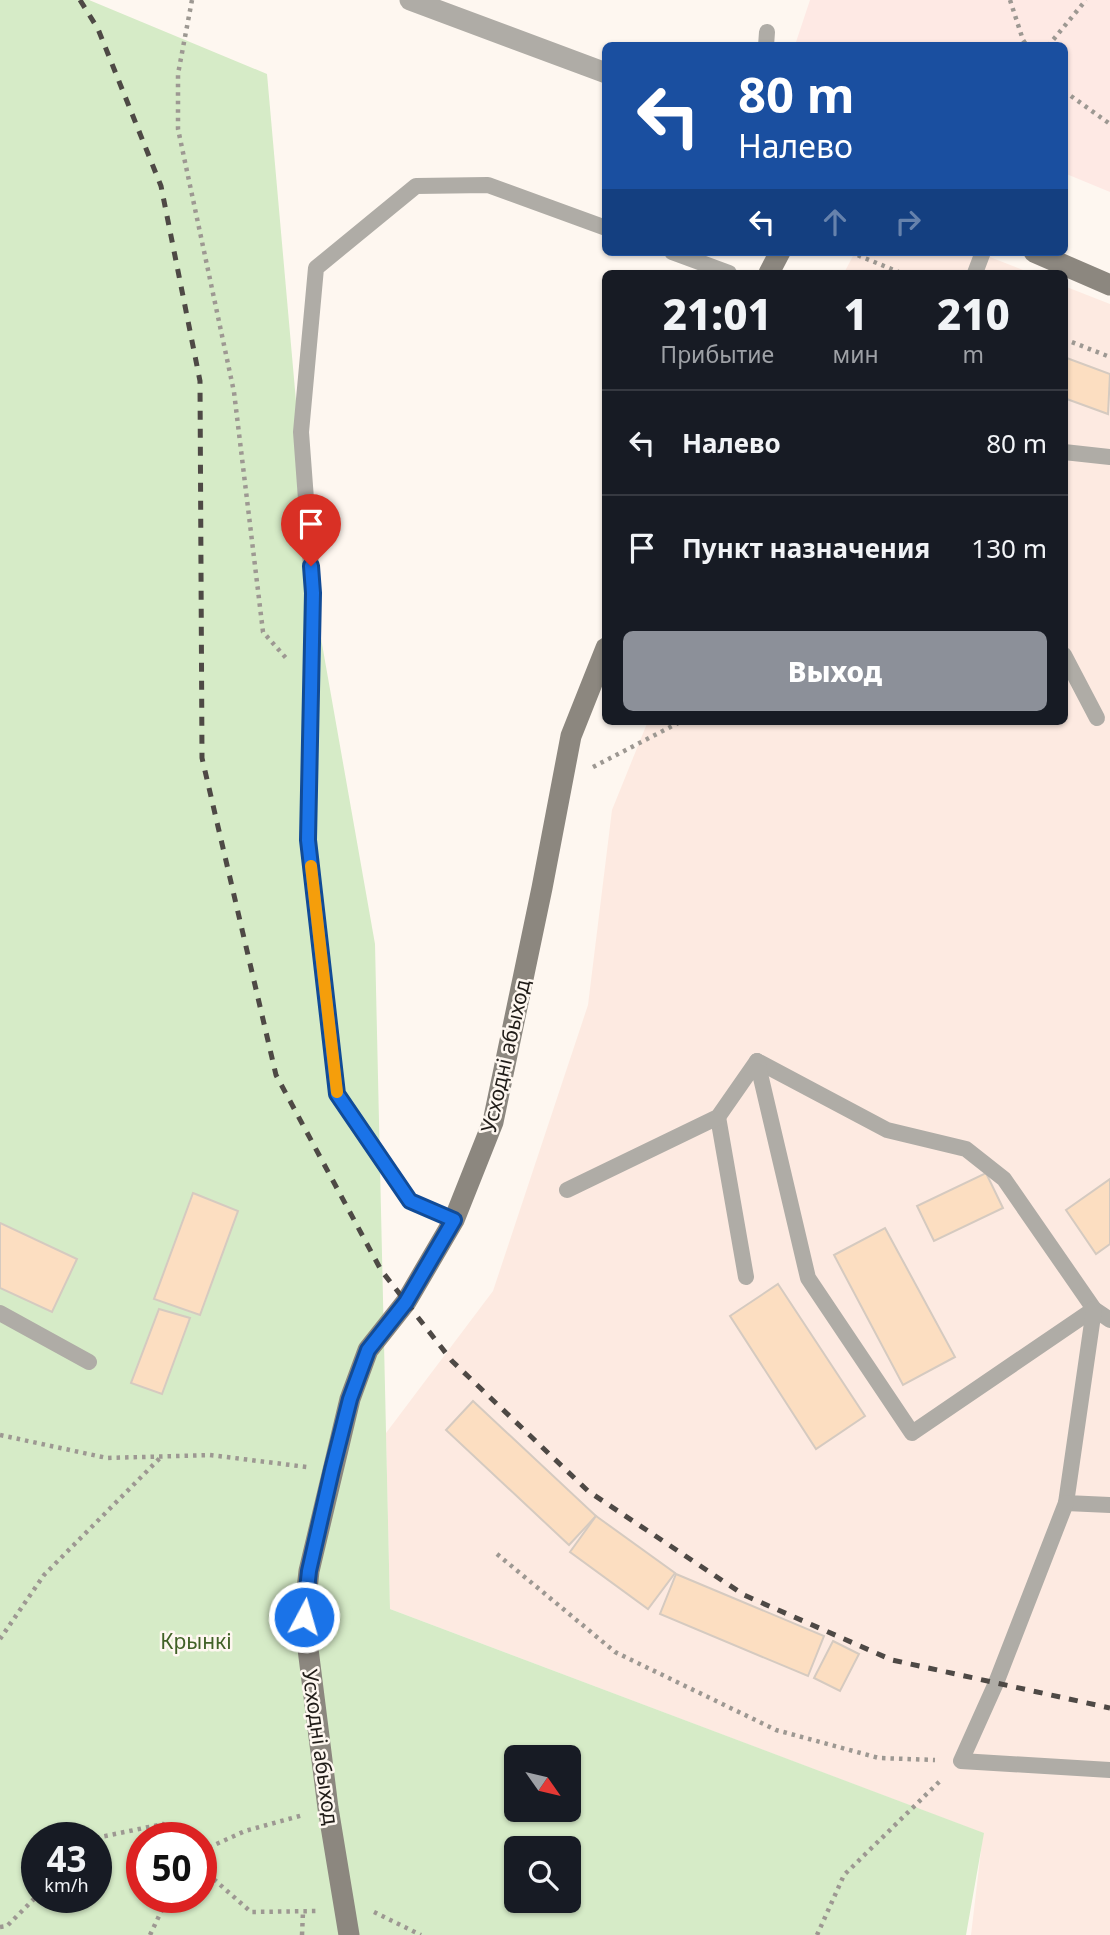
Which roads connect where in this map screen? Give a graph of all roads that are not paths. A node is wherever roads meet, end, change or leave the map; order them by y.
1 (410, 0) edge
2 (602, 72) edge
3 (602, 227) edge
4 (683, 256) edge
5 (1043, 256) edge
6 (721, 270) edge
7 (1110, 285) edge
8 (1068, 452) edge
9 (1110, 457) edge
10 (602, 658) edge
11 (1068, 663) edge
12 (1097, 718) dead end
13 (757, 1061) junction
14 (718, 1117) junction
15 (567, 1190) dead end
16 (454, 1220) junction
17 (746, 1277) dead end
18 (1094, 1309) junction
19 (0, 1313) edge
20 (1110, 1320) edge
21 (89, 1362) dead end
22 (1066, 1503) junction
23 (1110, 1505) edge
24 (1110, 1770) edge
25 (349, 1935) edge

1 - 2 street
3 - 16 lane
4 - 6 lane
5 - 7 main road
8 - 9 lane
10 - 16 main road, Усходні абыход
11 - 12 lane
13 - 14 lane
13 - 18 lane
13 - 18 lane
14 - 15 lane
14 - 17 lane
16 - 25 main road, Усходні абыход
18 - 20 lane
18 - 22 lane
19 - 21 lane
22 - 23 lane
22 - 24 lane

